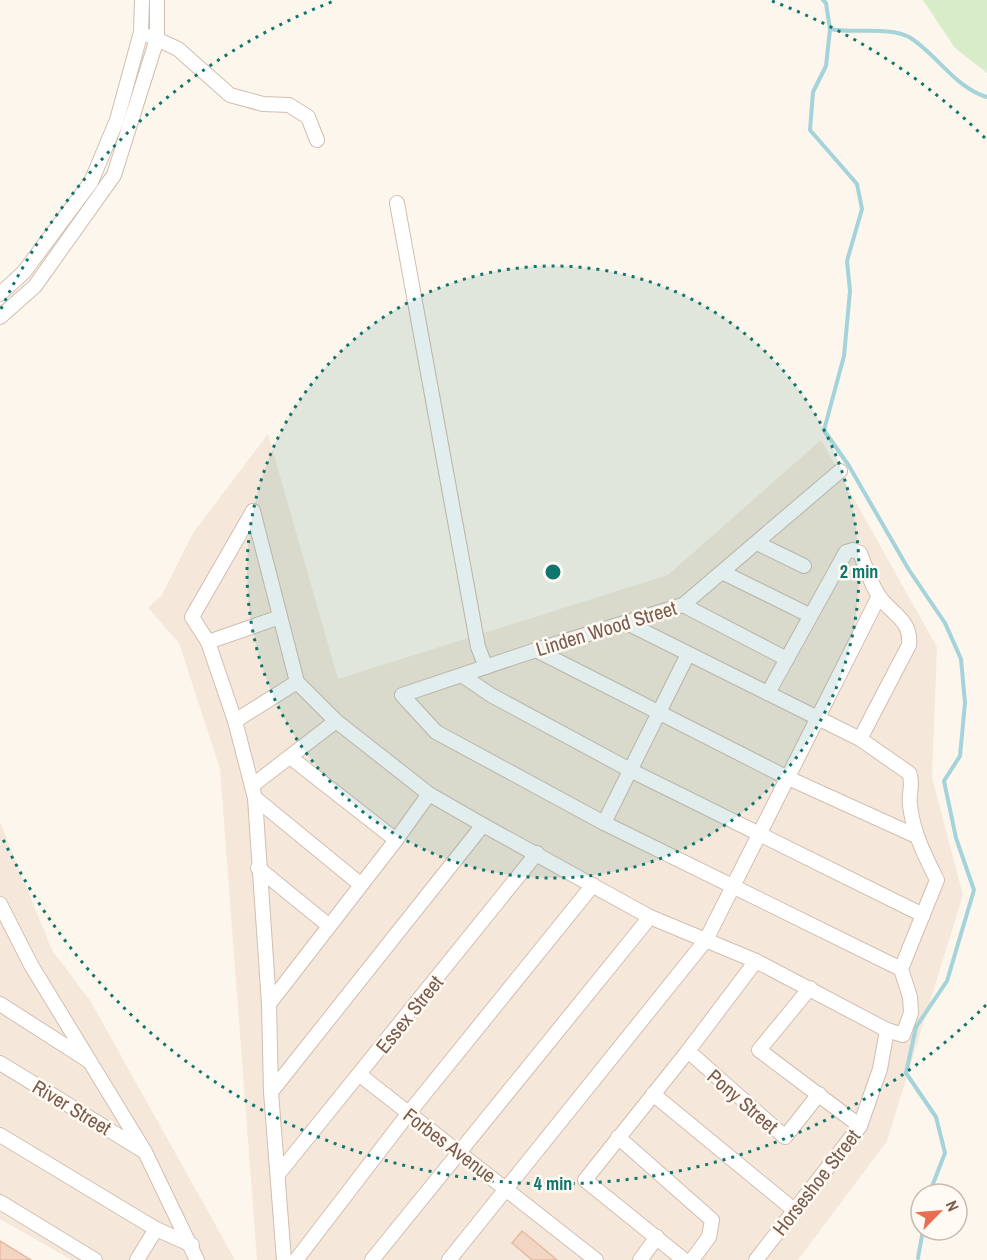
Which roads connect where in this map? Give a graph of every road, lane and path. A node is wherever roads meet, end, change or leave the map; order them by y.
1 (142, 0) edge
2 (158, 0) edge
3 (141, 32) junction
4 (157, 39) junction
5 (317, 140) dead end
6 (396, 203) dead end
7 (0, 294) edge
8 (0, 317) edge
9 (840, 471) dead end
10 (757, 543) junction
11 (804, 566) dead end
12 (724, 573) junction
13 (879, 596) junction
14 (683, 605) junction
15 (809, 615) junction
16 (280, 617) junction
17 (627, 623) junction
18 (208, 642) junction
19 (536, 650) junction
20 (688, 654) junction
21 (788, 659) junction
22 (486, 668) junction
23 (463, 676) junction
24 (297, 681) junction
25 (768, 693) junction
26 (658, 712) junction
27 (816, 720) junction
28 (235, 721) junction
29 (336, 721) junction
30 (860, 739) junction
31 (290, 758) junction
32 (630, 770) junction
33 (786, 777) junction
34 (254, 792) junction
35 (429, 794) junction
36 (604, 823) junction
37 (483, 825) junction
38 (758, 832) junction
39 (916, 836) junction
40 (396, 840) junction
41 (537, 853) junction
42 (258, 868) junction
43 (360, 884) junction
44 (592, 885) junction
45 (733, 888) junction
46 (0, 904) edge
47 (923, 915) junction
48 (650, 917) junction
49 (328, 925) junction
50 (706, 940) junction
51 (756, 961) junction
52 (901, 969) junction
53 (810, 988) junction
54 (0, 1004) edge
55 (269, 1004) junction
56 (887, 1030) junction
57 (688, 1052) junction
58 (0, 1063) edge
59 (93, 1064) junction
60 (360, 1075) junction
61 (271, 1092) junction
62 (653, 1094) junction
63 (819, 1095) junction
64 (408, 1114) junction
65 (860, 1126) junction
66 (0, 1135) edge
67 (618, 1137) junction
68 (145, 1152) junction
69 (459, 1152) junction
70 (279, 1173) junction
71 (506, 1188) junction
72 (0, 1202) edge
73 (794, 1210) junction
74 (156, 1229) junction
75 (657, 1237) junction
76 (192, 1245) junction
77 (94, 1260) edge
78 (137, 1260) edge
79 (197, 1260) edge
80 (284, 1260) edge
81 (297, 1260) edge
82 (372, 1260) edge
83 (449, 1260) edge
84 (596, 1260) edge
85 (639, 1260) edge
86 (684, 1260) edge
87 (692, 1260) edge
88 (756, 1260) edge

1 - 3 street
2 - 4 street
3 - 4 street
3 - 7 street
4 - 5 street
4 - 8 street
6 - 22 street
9 - 10 street, Linden Wood Street
10 - 11 street
10 - 12 street, Linden Wood Street
12 - 14 street, Linden Wood Street
12 - 15 street
13 - 15 street
13 - 27 street
13 - 30 street
14 - 17 street, Linden Wood Street
14 - 21 street
15 - 21 street
16 - 18 street
16 - 18 street
16 - 24 street
17 - 19 street, Linden Wood Street
17 - 20 street
18 - 28 street
19 - 22 street, Linden Wood Street
19 - 26 street
20 - 25 street
20 - 26 street
21 - 25 street
22 - 23 street, Linden Wood Street
23 - 32 street
23 - 36 street, Linden Wood Street
24 - 28 street
24 - 29 street
25 - 27 street
26 - 32 street
26 - 33 street
27 - 30 street
27 - 33 street
28 - 34 street
29 - 31 street
29 - 35 street
30 - 39 street
31 - 34 street
31 - 40 street
32 - 36 street
32 - 38 street
33 - 38 street
33 - 39 street
34 - 42 street
34 - 43 street
35 - 37 street
35 - 40 street
36 - 45 street
37 - 41 street
37 - 61 street
38 - 45 street
38 - 47 street
39 - 47 street
40 - 43 street
41 - 44 street
41 - 60 street, Essex Street
42 - 49 street
42 - 55 street
43 - 49 street
44 - 48 street
44 - 64 street
45 - 50 street
45 - 52 street
46 - 59 street
47 - 52 street
48 - 50 street
48 - 69 street
49 - 55 street
50 - 51 street
50 - 71 street
51 - 53 street
51 - 57 street
52 - 56 street
53 - 56 street
53 - 63 street
54 - 59 street
55 - 61 street
56 - 65 street, Horseshoe Street
57 - 62 street
57 - 63 street, Pony Street
58 - 68 street, River Street
59 - 68 street
60 - 64 street, Forbes Avenue
60 - 70 street, Essex Street
61 - 70 street
62 - 67 street
62 - 73 street
63 - 65 street
64 - 69 street, Forbes Avenue
64 - 81 street
65 - 73 street, Horseshoe Street
66 - 74 street
67 - 75 street
67 - 87 street
68 - 76 street
69 - 71 street, Forbes Avenue
69 - 82 street
70 - 80 street
71 - 83 street
71 - 84 street, Forbes Avenue
72 - 77 street
73 - 88 street, Horseshoe Street
74 - 76 street
74 - 78 street
75 - 85 street
75 - 86 street
76 - 79 street

